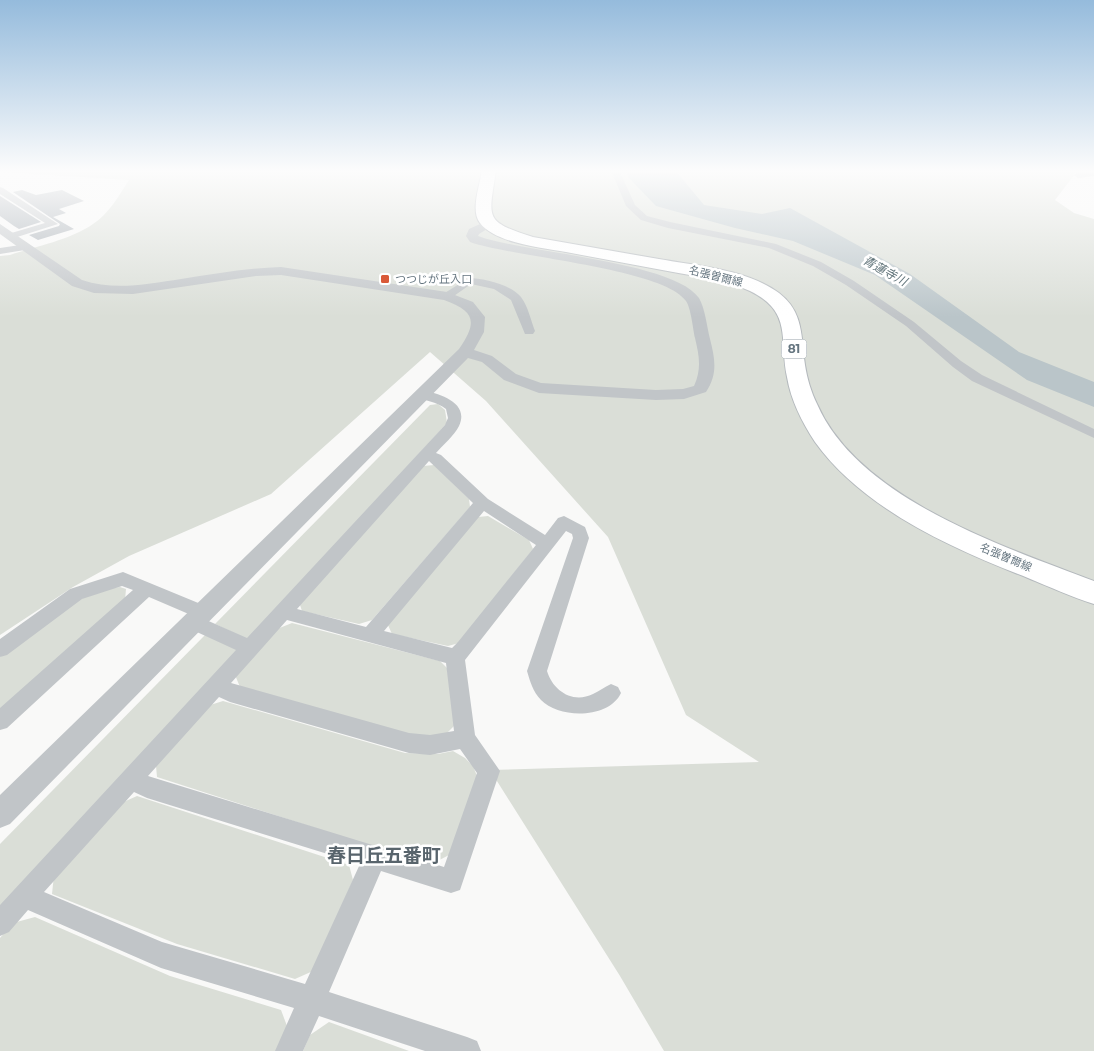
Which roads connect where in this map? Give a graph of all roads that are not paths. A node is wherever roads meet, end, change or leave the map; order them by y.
1 (44, 219) edge
2 (487, 219) edge
3 (648, 219) edge
4 (489, 224) junction
5 (0, 228) edge
6 (11, 236) junction
7 (27, 247) junction
8 (0, 252) edge
9 (447, 296) junction
10 (529, 331) dead end
11 (465, 352) junction
12 (423, 394) junction
13 (1094, 434) edge
14 (426, 455) junction
15 (482, 503) junction
16 (548, 544) junction
17 (146, 589) junction
18 (1094, 593) edge
19 (284, 612) junction
20 (197, 617) junction
21 (370, 635) junction
22 (244, 645) dead end
23 (0, 649) edge
24 (455, 657) junction
25 (216, 686) junction
26 (611, 693) dead end
27 (0, 721) edge
28 (465, 738) junction
29 (132, 779) junction
30 (0, 814) edge
31 (375, 858) junction
32 (24, 896) junction
33 (0, 923) edge
34 (312, 1000) junction
35 (289, 1051) edge
36 (467, 1051) edge

1 - 6 street
2 - 4 main road
3 - 13 street
4 - 11 street
4 - 18 main road, 名張曽爾線 / 81
5 - 6 street
6 - 7 street
7 - 8 street
7 - 9 street
9 - 10 street
9 - 11 street
11 - 12 street
12 - 14 street
12 - 20 street
14 - 15 street
14 - 19 street
15 - 16 street
15 - 21 street
16 - 24 street
16 - 26 street
17 - 20 street
17 - 23 street
17 - 27 street
19 - 21 street
19 - 25 street
20 - 22 street
20 - 30 street
21 - 24 street
24 - 28 street
25 - 28 street
25 - 29 street
28 - 31 street
29 - 31 street
29 - 32 street
31 - 34 street
32 - 33 street
32 - 34 street
34 - 35 street
34 - 36 street

